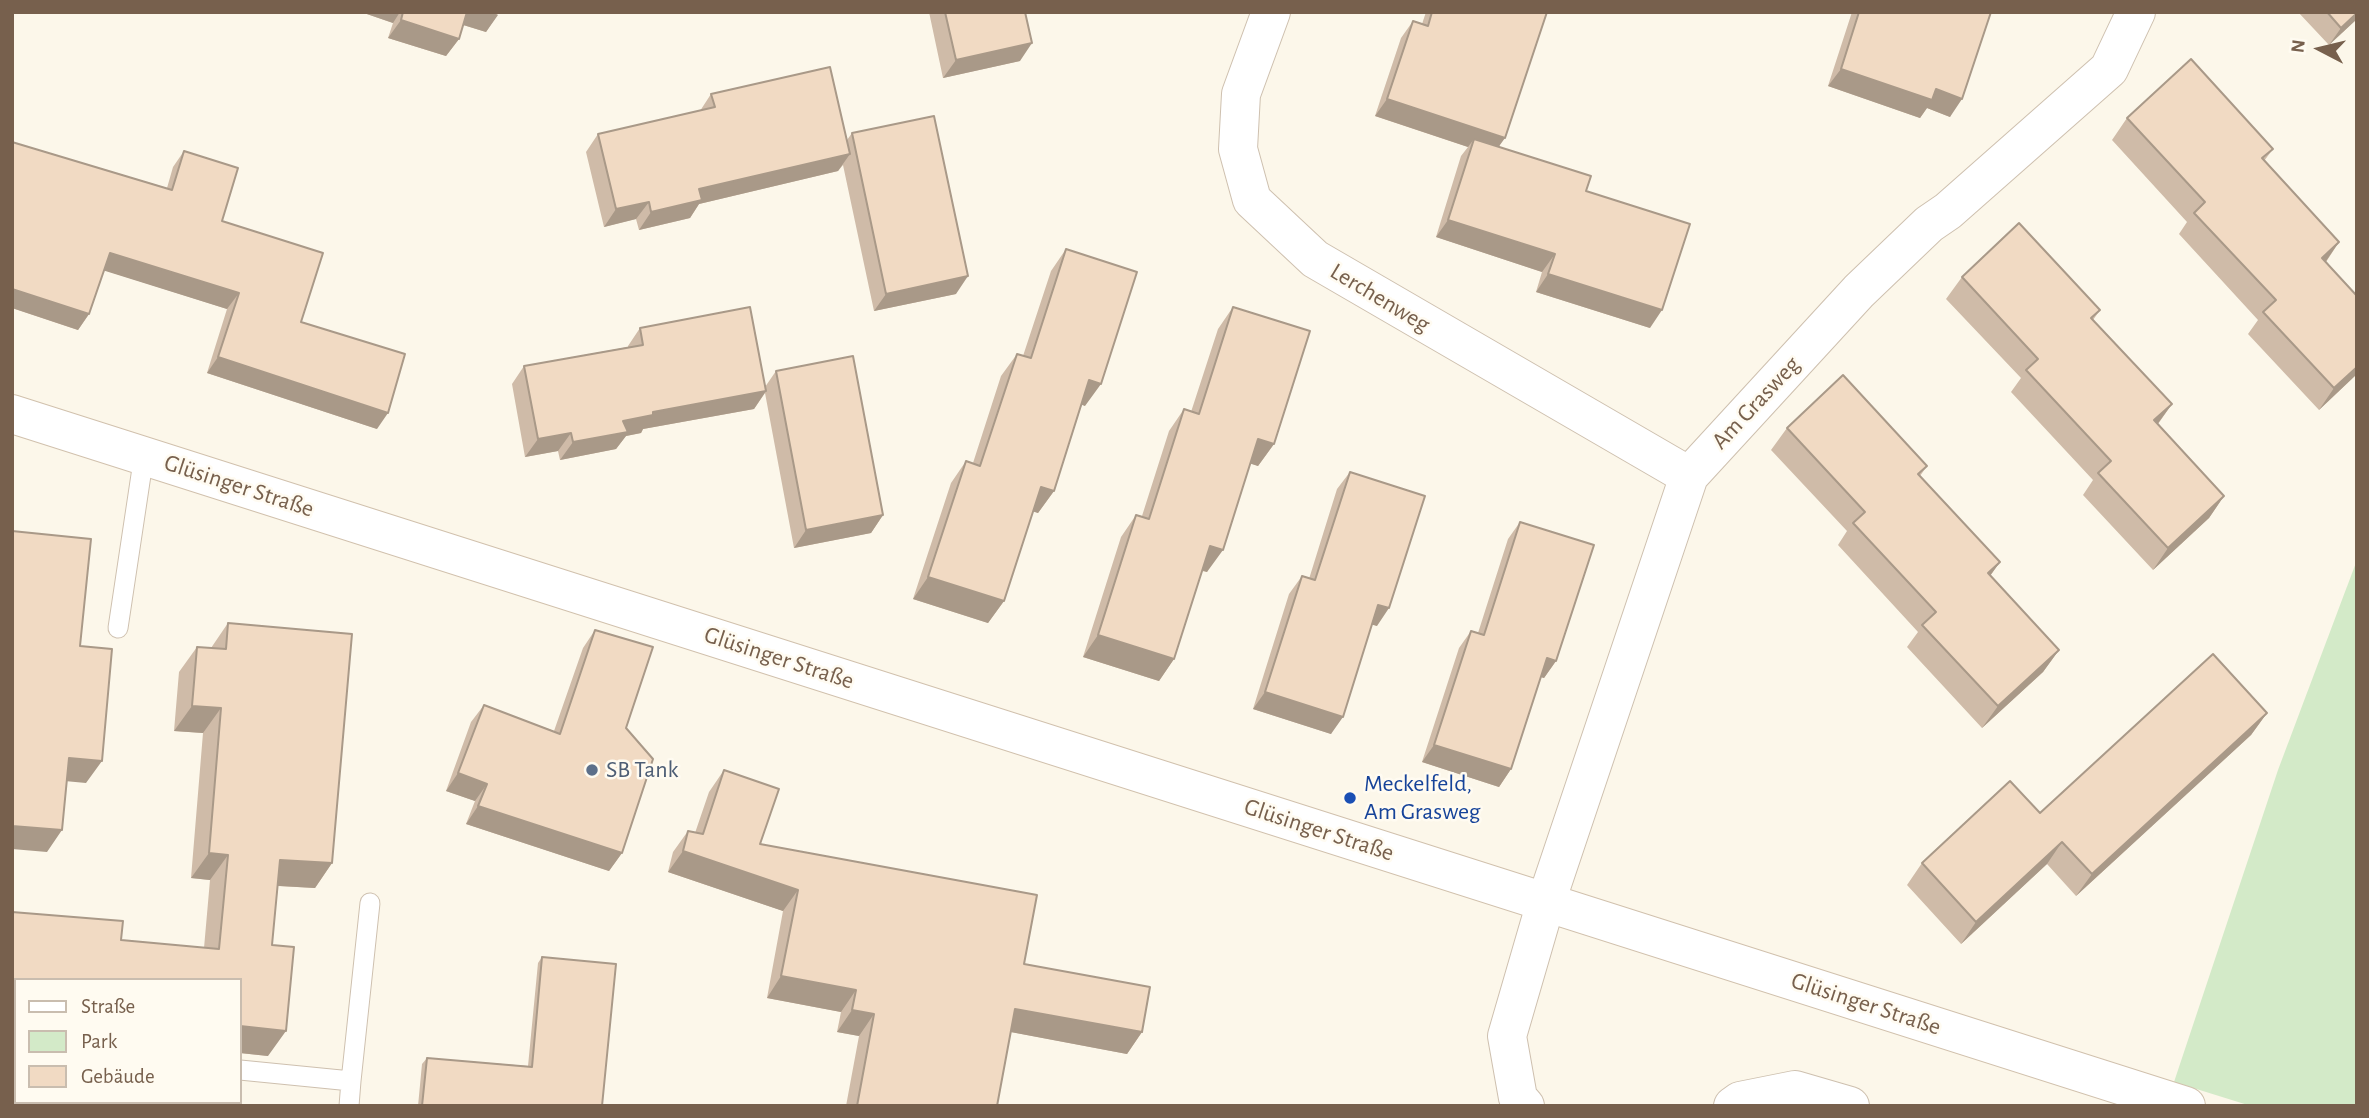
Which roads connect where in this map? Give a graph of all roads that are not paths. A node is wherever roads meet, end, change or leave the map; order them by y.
1 (1271, 12) edge
2 (2136, 12) edge
3 (12, 414) edge
4 (144, 455) junction
5 (1689, 476) junction
6 (118, 628) dead end
7 (1546, 902) junction
8 (370, 903) dead end
9 (242, 1070) edge
10 (351, 1081) junction
11 (349, 1106) edge
12 (1525, 1106) edge
13 (1733, 1106) edge
14 (1850, 1106) edge
15 (2186, 1106) edge

1 - 5 main road, Lerchenweg
2 - 5 main road, Am Grasweg
3 - 4 main road, Glüsinger Straße
4 - 6 lane
4 - 7 main road, Glüsinger Straße
5 - 7 main road, Am Grasweg
7 - 12 main road
7 - 15 main road, Glüsinger Straße
8 - 10 lane
9 - 10 lane
10 - 11 lane
13 - 14 main road

